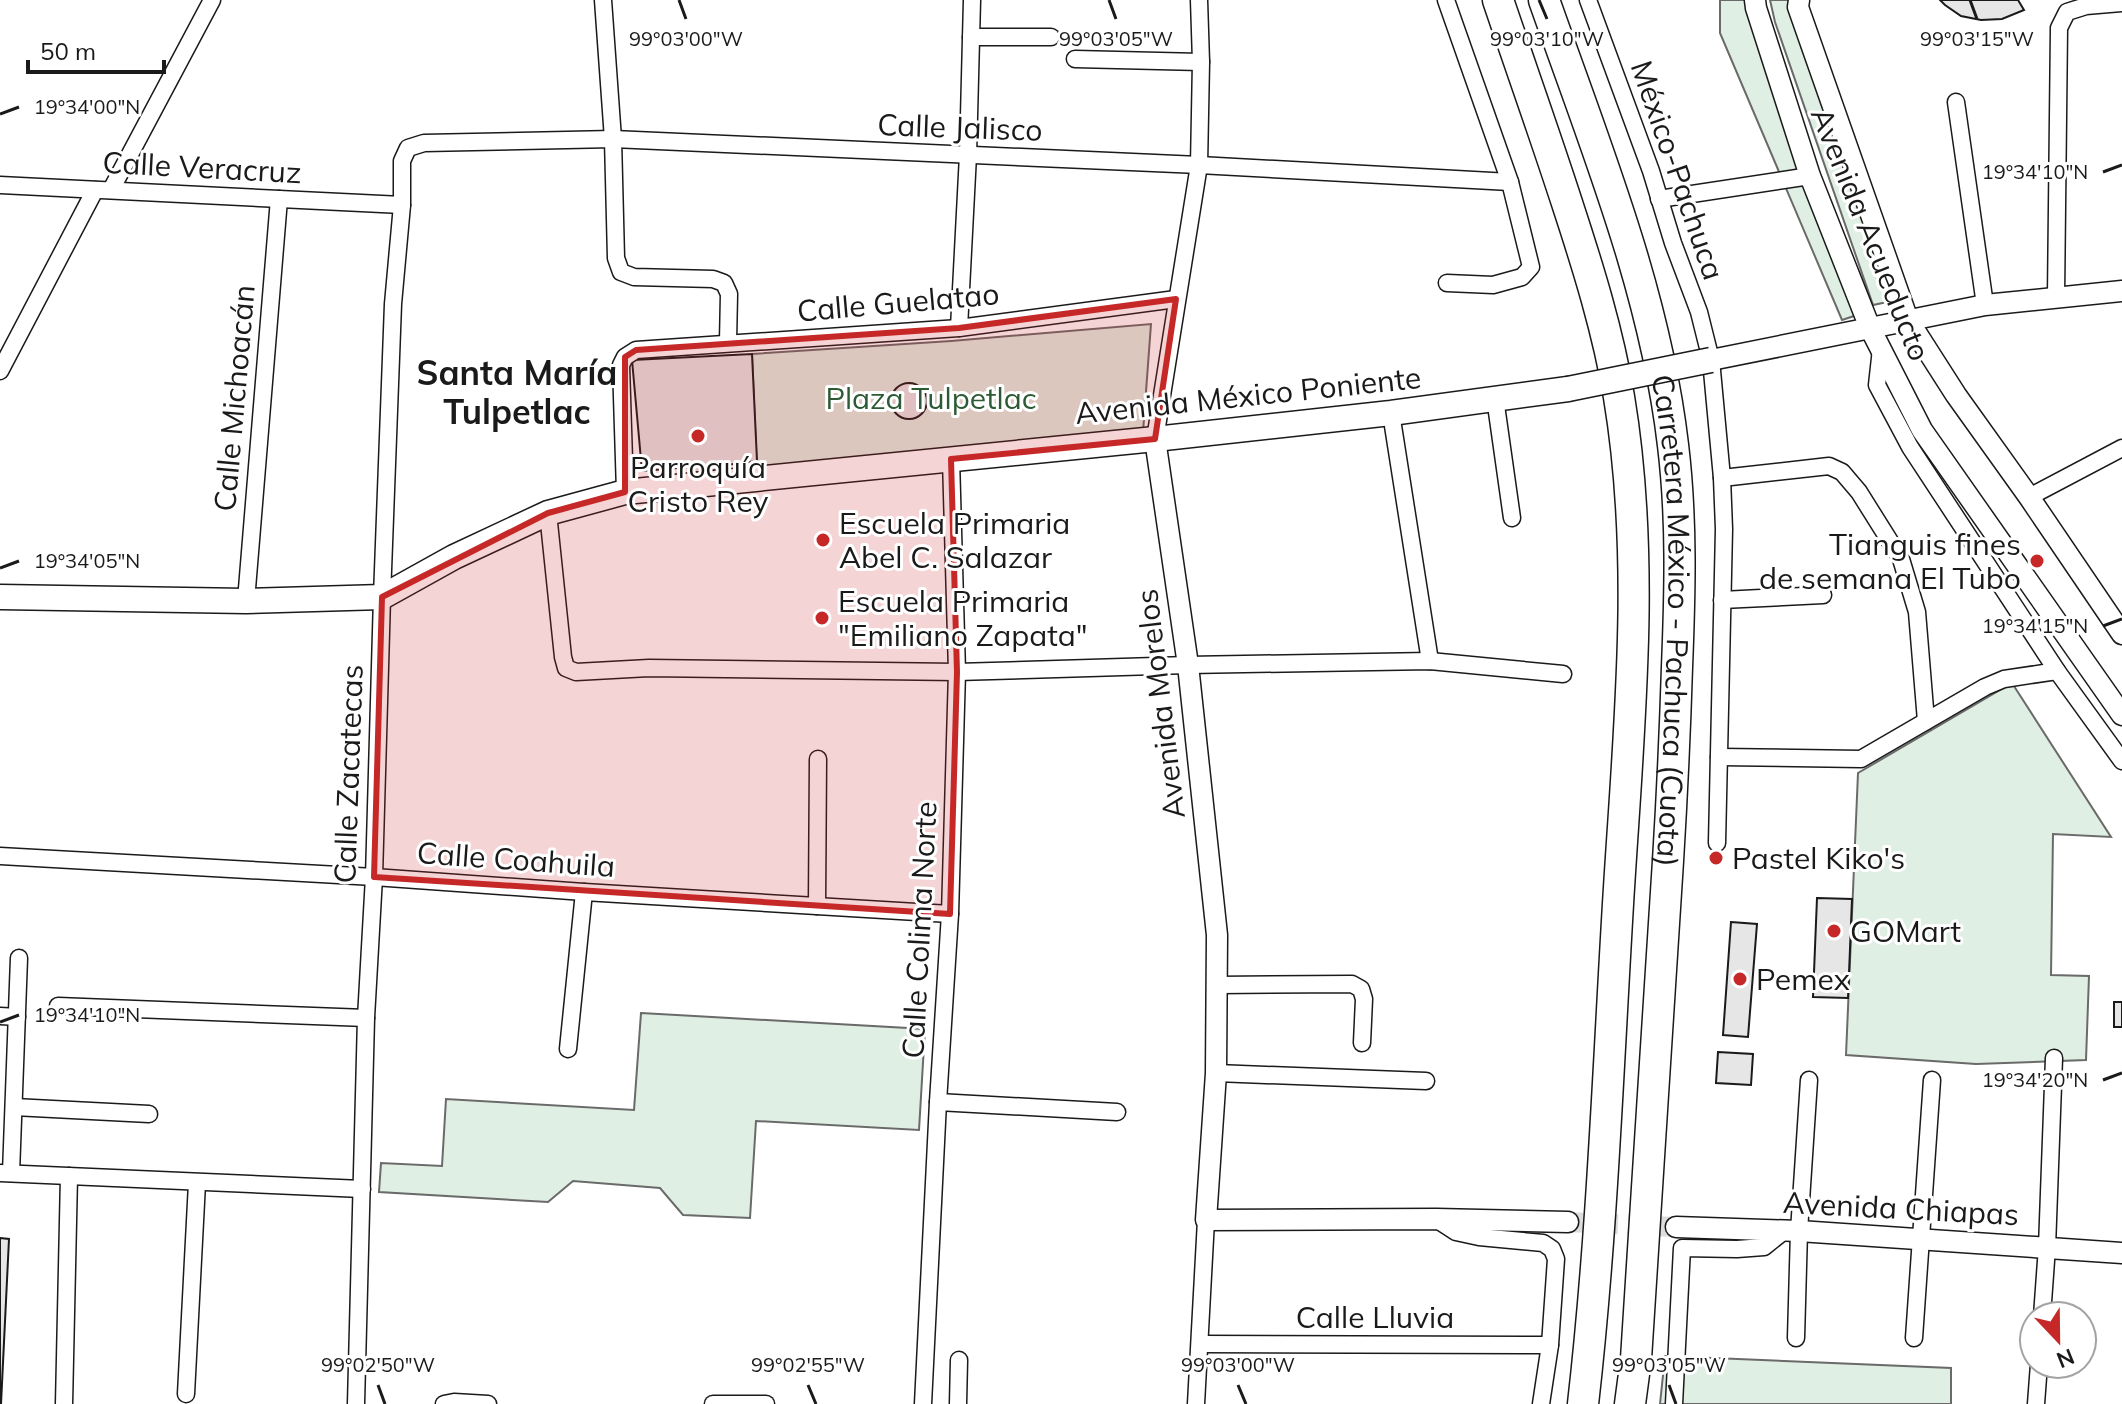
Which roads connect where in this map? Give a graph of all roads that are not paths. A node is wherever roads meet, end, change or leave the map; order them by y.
1 (212, 0) edge
2 (603, 0) edge
3 (972, 0) edge
4 (1199, 0) edge
5 (1446, 0) edge
6 (1498, 0) edge
7 (1544, 0) edge
8 (1588, 0) edge
9 (1755, 0) edge
10 (1799, 0) edge
11 (2122, 3) edge
12 (971, 37) junction
13 (1051, 37) dead end
14 (1075, 59) dead end
15 (1201, 62) junction
16 (1956, 102) dead end
17 (613, 139) junction
18 (408, 148) joint
19 (968, 155) junction
20 (1199, 165) junction
21 (1810, 176) junction
22 (1510, 182) junction
23 (0, 185) edge
24 (103, 190) junction
25 (279, 199) junction
26 (1659, 199) junction
27 (402, 205) junction
28 (1447, 283) dead end
29 (2122, 291) edge
30 (2056, 297) junction
31 (1176, 299) junction
32 (1985, 305) junction
33 (1908, 320) junction
34 (959, 328) junction
35 (1870, 328) junction
36 (728, 342) junction
37 (1881, 349) junction
38 (1711, 360) junction
39 (0, 371) edge
40 (1495, 398) junction
41 (1391, 413) junction
42 (1155, 439) junction
43 (2122, 448) edge
44 (951, 459) junction
45 (1722, 478) junction
46 (625, 492) junction
47 (2029, 497) junction
48 (548, 513) junction
49 (1512, 518) dead end
50 (1823, 595) dead end
51 (0, 597) edge
52 (382, 597) junction
53 (1722, 600) junction
54 (246, 601) junction
55 (2122, 634) edge
56 (1430, 661) junction
57 (1188, 665) junction
58 (2057, 671) junction
59 (957, 672) junction
60 (1563, 674) dead end
61 (2122, 715) edge
62 (1926, 721) junction
63 (1719, 757) junction
64 (818, 759) dead end
65 (2122, 761) edge
66 (1717, 843) dead end
67 (0, 856) edge
68 (374, 877) junction
69 (584, 892) junction
70 (817, 906) junction
71 (950, 914) junction
72 (19, 958) dead end
73 (1217, 985) junction
74 (58, 1006) dead end
75 (8, 1017) edge
76 (366, 1018) junction
77 (1362, 1043) dead end
78 (568, 1049) dead end
79 (2054, 1058) dead end
80 (1216, 1073) junction
81 (1809, 1080) dead end
82 (1932, 1080) dead end
83 (1426, 1081) dead end
84 (938, 1102) junction
85 (14, 1107) junction
86 (1117, 1112) dead end
87 (149, 1114) dead end
88 (6, 1173) edge
89 (69, 1176) junction
90 (197, 1183) junction
91 (362, 1189) junction
92 (1436, 1219) junction
93 (1206, 1220) junction
94 (1568, 1222) tunnel mouth
95 (1676, 1227) tunnel mouth
96 (1792, 1231) junction
97 (1922, 1239) junction
98 (2047, 1247) junction
99 (2122, 1253) edge
100 (2043, 1300) edge
101 (1796, 1338) dead end
102 (1914, 1338) dead end
103 (1201, 1344) junction
104 (1550, 1345) junction
105 (959, 1360) dead end
106 (2038, 1380) edge
107 (186, 1394) dead end
108 (64, 1404) edge
109 (356, 1404) edge
110 (444, 1404) edge
111 (488, 1404) edge
112 (713, 1404) edge
113 (766, 1404) edge
114 (923, 1404) edge
115 (958, 1404) edge
116 (1196, 1404) edge
117 (1541, 1404) edge
118 (1583, 1404) edge
119 (1630, 1404) edge
120 (1674, 1404) edge
121 (2036, 1404) edge

1 - 24 street
2 - 17 street
3 - 12 street
4 - 15 street, Avenida Morelos
5 - 22 street
6 - 118 highway, Carretera México - Pachuca (Cuota)
7 - 119 highway, Carretera México - Pachuca (Cuota)
8 - 26 street, México-Pachuca
9 - 21 street, Avenida Acueducto
10 - 33 street, Avenida Acueducto
11 - 30 street
12 - 13 street
12 - 19 street
14 - 15 street
15 - 20 street, Avenida Morelos
16 - 32 street
17 - 18 street, Calle Jalisco
17 - 19 street, Calle Jalisco
17 - 36 street
18 - 27 street, Calle Zacatecas
19 - 20 street, Calle Jalisco
19 - 34 street
20 - 22 street, Calle Jalisco
20 - 31 street, Avenida Morelos
21 - 26 street
21 - 35 street, Avenida Acueducto
22 - 28 street
23 - 24 street, Calle Veracruz
24 - 25 street, Calle Veracruz
24 - 39 street
25 - 27 street, Calle Veracruz
25 - 54 street, Calle Michoacán
26 - 38 street, México-Pachuca
27 - 52 street, Calle Zacatecas
29 - 30 street
30 - 32 street
31 - 34 street, Calle Guelatao
31 - 42 street, Avenida Morelos
32 - 33 street
33 - 35 street
33 - 47 street, Avenida Acueducto
34 - 36 street, Calle Guelatao
35 - 37 street, Avenida Acueducto
35 - 38 street
36 - 46 street, Calle Guelatao
37 - 58 street
37 - 61 street, Avenida Acueducto
38 - 40 main road, Avenida México Poniente, bridge
38 - 45 street, México-Pachuca
40 - 41 main road, Avenida México Poniente
40 - 49 street
41 - 42 main road, Avenida México Poniente
41 - 56 street
42 - 44 main road, Avenida México Poniente
42 - 57 street, Avenida Morelos
43 - 47 street
44 - 46 main road, Avenida México Poniente
44 - 59 street, Calle Colima Norte
45 - 53 street, México-Pachuca
45 - 62 street
46 - 48 main road, Avenida México Poniente
47 - 55 street, Avenida Acueducto
48 - 52 main road, Avenida México Poniente
48 - 59 street
50 - 53 street
51 - 54 main road, Avenida México Poniente
52 - 54 main road, Avenida México Poniente
52 - 68 street, Calle Zacatecas
53 - 63 street, México-Pachuca
56 - 57 street
56 - 60 street
57 - 59 street
57 - 73 street, Avenida Morelos
58 - 62 street
58 - 65 street
59 - 71 street, Calle Colima Norte
62 - 63 street
63 - 66 street, México-Pachuca
64 - 70 street
67 - 68 street, Calle Coahuila
68 - 69 street, Calle Coahuila
68 - 76 street, Calle Zacatecas
69 - 70 street, Calle Coahuila
69 - 78 street
70 - 71 street, Calle Coahuila
71 - 84 street, Calle Colima Norte
72 - 75 street
73 - 77 street
73 - 80 street, Avenida Morelos
74 - 76 street
75 - 85 street
76 - 91 street, Calle Zacatecas
79 - 98 street
80 - 83 street
80 - 93 street, Avenida Morelos
81 - 96 street
82 - 97 street
84 - 86 street
84 - 114 street, Calle Colima Norte
85 - 87 street
85 - 88 street
88 - 89 street
89 - 90 street
89 - 108 street
90 - 91 street
90 - 107 street
91 - 109 street, Calle Zacatecas
92 - 93 street
92 - 94 street
92 - 104 street
93 - 103 street, Avenida Morelos
95 - 96 street, Avenida Chiapas
96 - 97 street, Avenida Chiapas
96 - 101 street
96 - 120 street
97 - 98 street, Avenida Chiapas
97 - 102 street
98 - 99 street, Avenida Chiapas
98 - 100 street
103 - 104 street, Calle Lluvia
103 - 116 street, Avenida Morelos
104 - 117 street
105 - 115 street
106 - 121 street
110 - 111 street
112 - 113 street

